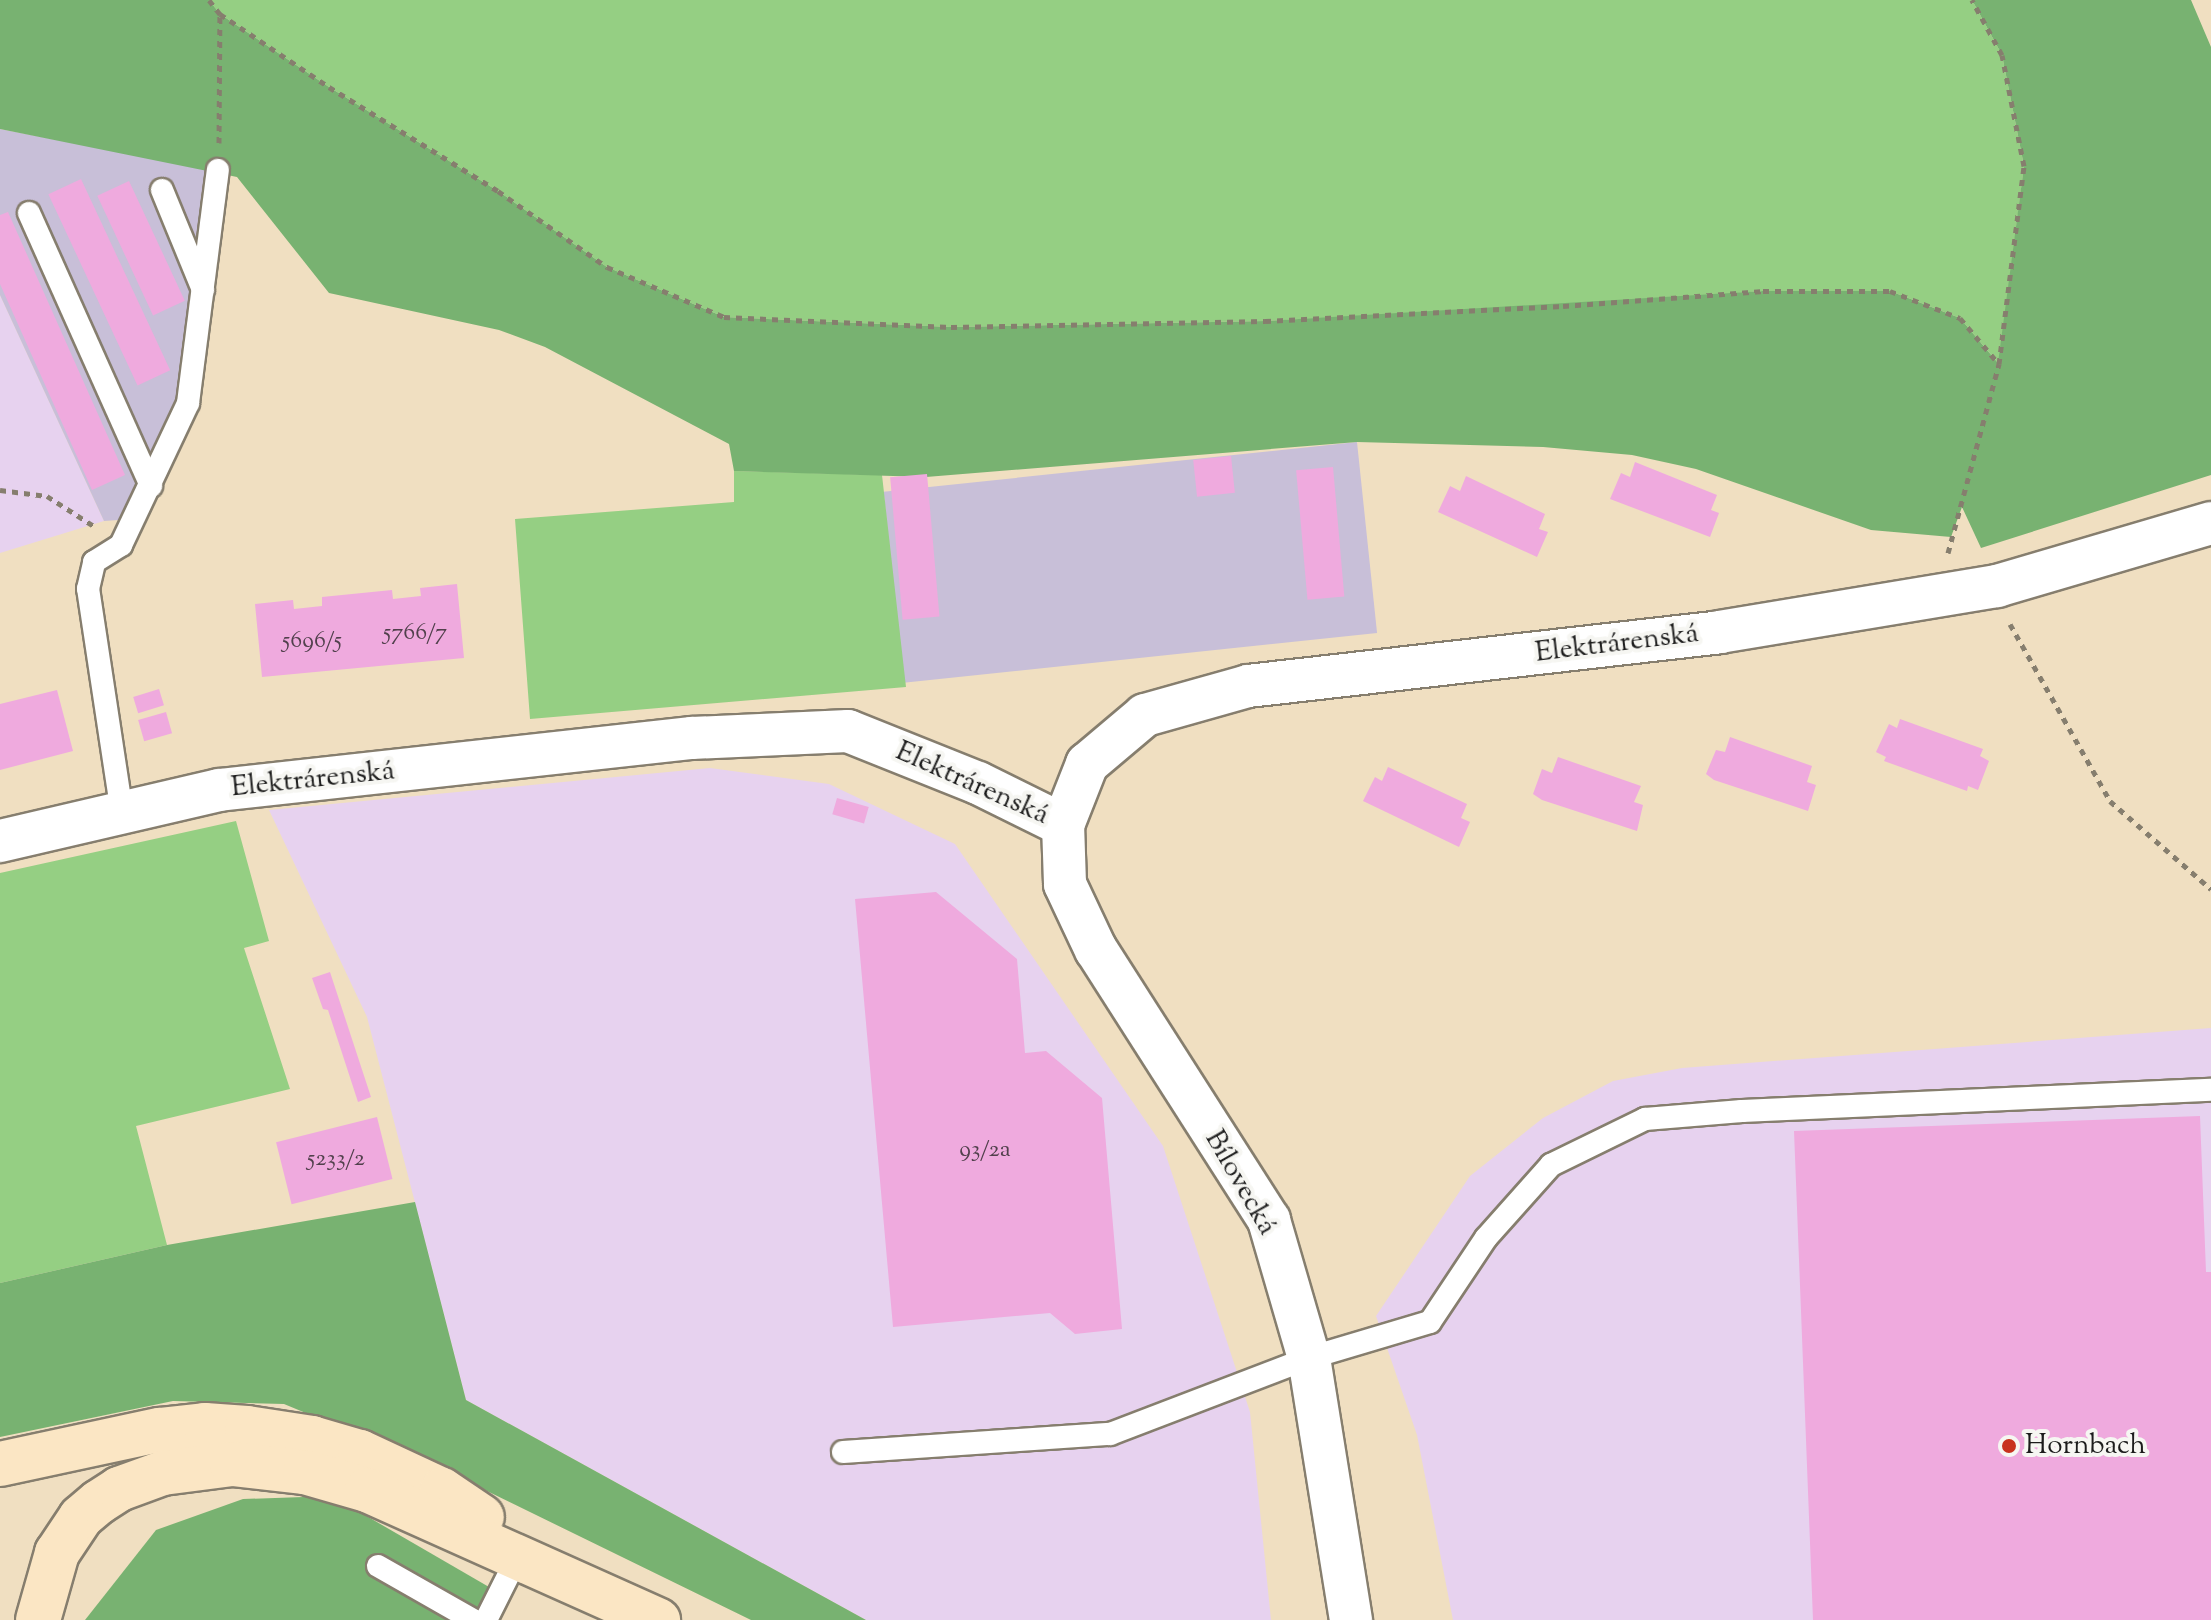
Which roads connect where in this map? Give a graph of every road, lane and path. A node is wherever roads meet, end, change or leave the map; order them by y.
1 (209, 0) edge
2 (1972, 0) edge
3 (220, 14) junction
4 (218, 170) joint
5 (162, 190) dead end
6 (29, 213) dead end
7 (205, 294) junction
8 (1999, 364) junction
9 (151, 486) junction
10 (0, 490) edge
11 (2211, 523) edge
12 (121, 545) junction
13 (1997, 586) junction
14 (1940, 593) junction
15 (122, 813) junction
16 (1063, 825) junction
17 (0, 841) edge
18 (2211, 889) edge
19 (2211, 1090) edge
20 (1309, 1358) junction
21 (843, 1452) dead end
22 (0, 1464) edge
23 (517, 1558) junction
24 (378, 1566) dead end
25 (602, 1594) junction
26 (38, 1620) edge
27 (473, 1620) edge
28 (486, 1620) edge
29 (658, 1620) edge
30 (1351, 1620) edge

1 - 3 path
2 - 8 path
3 - 4 path
3 - 8 path
4 - 7 lane
5 - 7 lane
6 - 9 lane
7 - 9 lane
8 - 14 path
9 - 12 lane
10 - 12 path
11 - 13 street, Elektrárenská
12 - 15 lane
13 - 14 street, Elektrárenská
13 - 18 path
14 - 16 street, Elektrárenská
15 - 16 street, Elektrárenská
15 - 17 street, Elektrárenská
16 - 20 street, Bílovecká
19 - 20 lane
20 - 21 lane
20 - 30 street, Bílovecká
22 - 25 main road
23 - 25 main road
23 - 26 main road
23 - 28 lane
24 - 27 lane
25 - 29 main road

